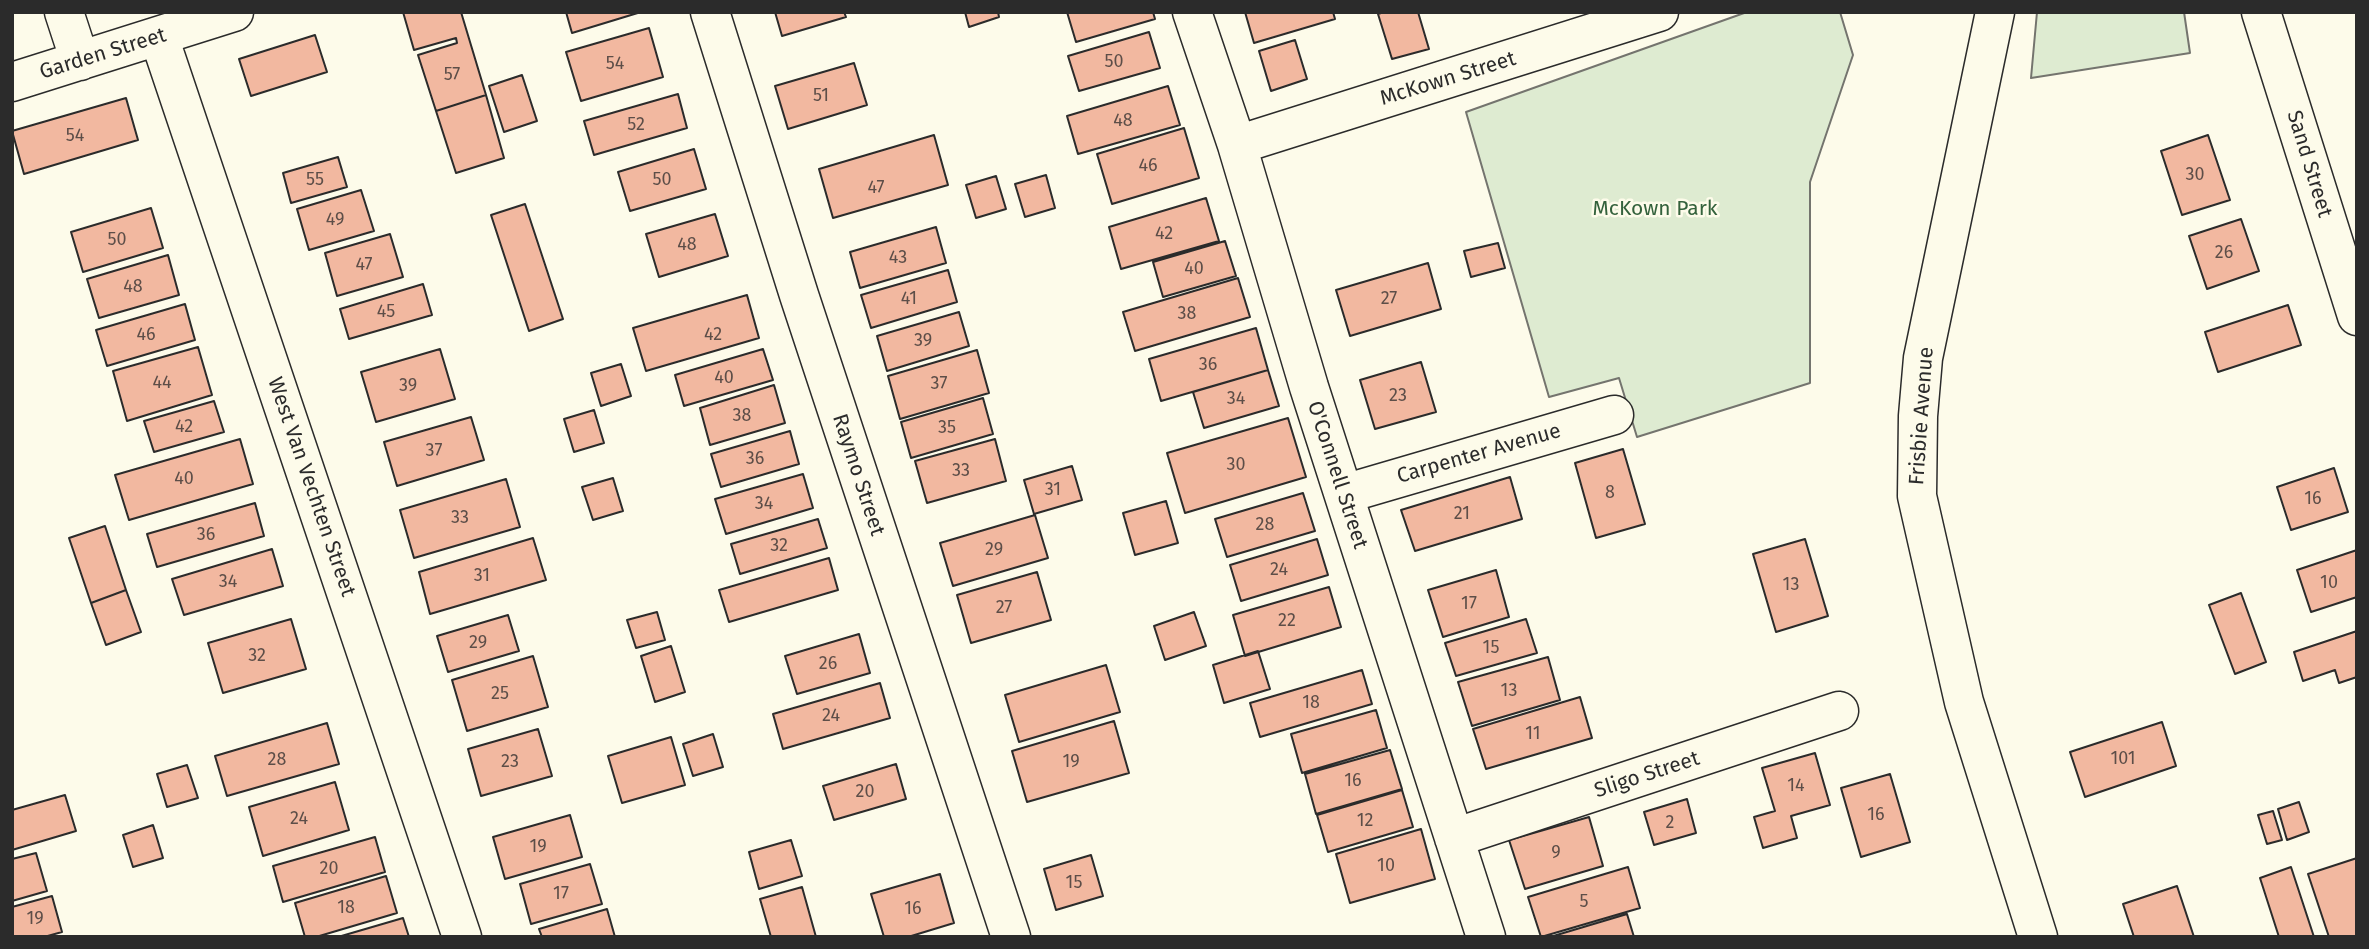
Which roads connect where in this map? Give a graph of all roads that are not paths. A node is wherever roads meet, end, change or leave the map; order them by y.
1 (64, 12) edge
2 (234, 12) edge
3 (710, 12) edge
4 (1192, 12) edge
5 (1659, 12) edge
6 (1995, 12) edge
7 (2261, 12) edge
8 (159, 37) junction
9 (80, 61) junction
10 (12, 82) edge
11 (1237, 145) junction
12 (2357, 316) edge
13 (1614, 415) dead end
14 (1344, 494) junction
15 (1839, 711) dead end
16 (1454, 838) junction
17 (462, 937) edge
18 (1011, 937) edge
19 (1486, 937) edge
20 (2038, 937) edge

1 - 9 street
2 - 8 street, Garden Street
3 - 18 street, Raymo Street
4 - 11 street, O'Connell Street
5 - 11 street, McKown Street
6 - 20 street, Frisbie Avenue
7 - 12 street, Sand Street
8 - 9 street, Garden Street
8 - 17 street, West Van Vechten Street
9 - 10 street, Garden Street
11 - 14 street, O'Connell Street
13 - 14 street, Carpenter Avenue
14 - 16 street, O'Connell Street
15 - 16 street, Sligo Street
16 - 19 street, O'Connell Street

